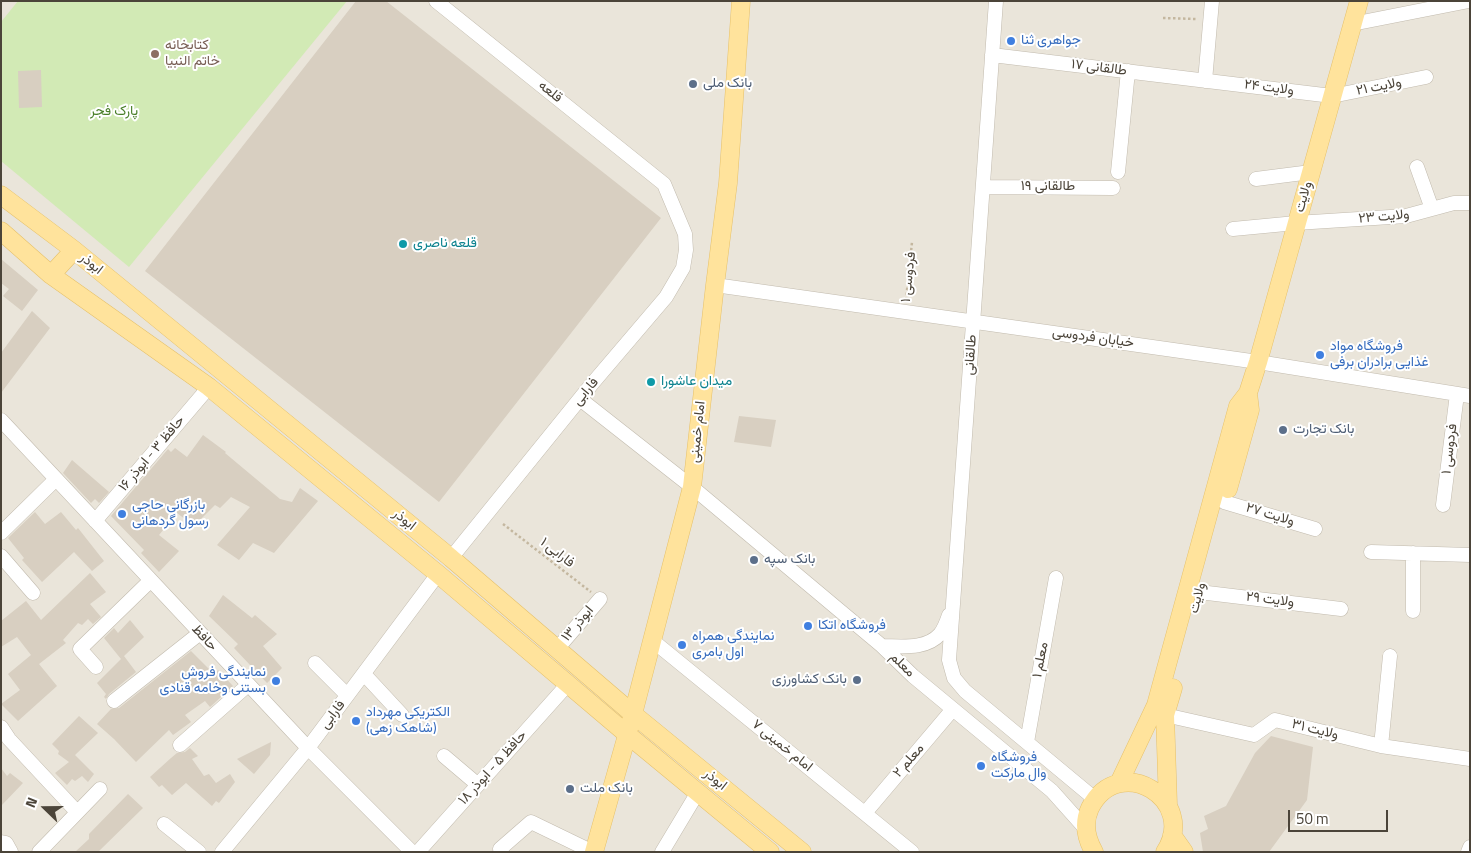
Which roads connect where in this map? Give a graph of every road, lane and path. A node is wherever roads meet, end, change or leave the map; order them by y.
1 (436, 1) edge
2 (741, 1) edge
3 (996, 1) edge
4 (1212, 1) edge
5 (1358, 1) edge
6 (1469, 1) edge
7 (1163, 18) dead end
8 (1210, 20) junction
9 (1352, 24) junction
10 (992, 55) junction
11 (1128, 71) junction
12 (1426, 77) dead end
13 (1205, 81) junction
14 (1332, 96) junction
15 (1417, 167) dead end
16 (1118, 172) dead end
17 (1311, 172) junction
18 (1256, 179) dead end
19 (664, 184) joint
20 (983, 187) junction
21 (1113, 188) dead end
22 (1, 195) edge
23 (1470, 202) edge
24 (1432, 209) junction
25 (1296, 223) junction
26 (1233, 229) dead end
27 (1, 231) edge
28 (912, 242) dead end
29 (74, 250) junction
30 (51, 275) junction
31 (715, 285) junction
32 (905, 312) junction
33 (974, 321) junction
34 (1258, 362) junction
35 (209, 387) junction
36 (1248, 393) junction
37 (1463, 395) edge
38 (580, 399) junction
39 (1, 420) edge
40 (55, 480) junction
41 (692, 487) junction
42 (1224, 502) junction
43 (1444, 505) dead end
44 (94, 521) junction
45 (503, 524) dead end
46 (1315, 529) dead end
47 (1, 532) edge
48 (1371, 552) dead end
49 (1414, 553) junction
50 (1470, 555) edge
51 (1, 556) edge
52 (450, 558) junction
53 (438, 574) junction
54 (1056, 578) dead end
55 (150, 580) junction
56 (1199, 592) junction
57 (33, 593) dead end
58 (600, 598) joint
59 (1342, 609) dead end
60 (952, 610) junction
61 (1412, 611) dead end
62 (200, 633) junction
63 (653, 641) junction
64 (882, 646) junction
65 (557, 649) junction
66 (1390, 656) dead end
67 (315, 663) dead end
68 (96, 667) dead end
69 (364, 674) junction
70 (568, 684) junction
71 (248, 685) junction
72 (348, 695) junction
73 (114, 701) dead end
74 (953, 709) junction
75 (1161, 710) junction
76 (634, 714) junction
77 (402, 715) dead end
78 (1, 728) edge
79 (628, 735) junction
80 (1027, 742) junction
81 (180, 745) dead end
82 (1382, 746) junction
83 (308, 748) junction
84 (444, 756) dead end
85 (1470, 759) edge
86 (1119, 783) junction
87 (477, 784) junction
88 (100, 789) dead end
89 (698, 792) junction
90 (1095, 799) junction
91 (1168, 806) junction
92 (77, 812) junction
93 (865, 813) junction
94 (164, 824) dead end
95 (1085, 828) junction
96 (1172, 835) junction
97 (1, 842) edge
98 (1470, 846) edge
99 (765, 850) edge
100 (11, 852) edge
101 (38, 852) edge
102 (199, 852) edge
103 (222, 852) edge
104 (412, 852) edge
105 (418, 852) edge
106 (502, 852) edge
107 (593, 852) edge
108 (662, 852) edge
109 (802, 852) edge
110 (912, 852) edge
111 (1094, 852) edge
112 (1165, 852) edge
113 (1184, 852) edge
114 (1468, 852) edge

1 - 19 street, قلعه
2 - 31 main road, امام خمینی
3 - 10 street, طالقانی
4 - 8 street
5 - 9 main road, ولایت
6 - 9 street
7 - 8 path
8 - 13 street
9 - 14 main road, ولایت
10 - 11 street, طالقانی ۱۷
10 - 20 street, طالقانی
11 - 13 street, طالقانی ۱۷
11 - 16 street
12 - 14 street, ولایت ۲۱
13 - 14 street, ولایت ۲۴
14 - 17 main road, ولایت
15 - 24 street
17 - 18 street
17 - 25 main road, ولایت
19 - 38 street, فارابی
20 - 21 street, طالقانی ۱۹
20 - 33 street, طالقانی
22 - 29 main road, ابوذر
23 - 24 street, ولایت ۲۳
24 - 25 street, ولایت ۲۳
25 - 26 street, ولایت ۲۳
25 - 34 main road, ولایت
27 - 30 main road, ابوذر
28 - 32 path, فردوسی ۱
29 - 30 main road
29 - 52 main road, ابوذر
30 - 35 main road, ابوذر
31 - 32 street, خیابان فردوسی
31 - 41 main road, امام خمینی
32 - 33 street, خیابان فردوسی
33 - 34 street, خیابان فردوسی
33 - 60 street, طالقانی
34 - 36 main road, ولایت
34 - 37 street, خیابان فردوسی
35 - 44 street, حافظ ۳ - ابوذر ۱۶
35 - 53 main road, ابوذر
36 - 42 main road, ولایت
36 - 75 main road, ولایت
37 - 43 street, فردوسی ۱
38 - 41 street, معلم
38 - 52 street, فارابی
39 - 40 street, حافظ
40 - 44 street, حافظ
40 - 47 street
41 - 63 main road, امام خمینی
41 - 64 street, معلم
42 - 46 street, ولایت ۲۷
42 - 56 main road, ولایت
44 - 55 street, حافظ
45 - 58 path, فارابی ۱
48 - 49 street
49 - 50 street
49 - 61 street
51 - 57 street
52 - 65 main road, ابوذر
53 - 69 street, فارابی
53 - 70 main road, ابوذر
54 - 80 street, معلم ۱
55 - 62 street, حافظ
55 - 68 street
56 - 59 street, ولایت ۲۹
56 - 75 main road, ولایت
58 - 65 street, ابوذر ۱۳
60 - 64 street
60 - 80 street, طالقانی
62 - 71 street, حافظ
62 - 73 street
63 - 76 main road, امام خمینی
63 - 93 street, امام خمینی ۷
64 - 74 street, معلم
65 - 76 main road, ابوذر
66 - 82 street
67 - 72 street
69 - 72 street, فارابی
69 - 77 street
70 - 79 main road, ابوذر
70 - 87 street, حافظ ۵ - ابوذر ۱۸
71 - 81 street
71 - 83 street, حافظ
72 - 83 street, فارابی
74 - 93 street, معلم ۲
74 - 95 street, معلم
75 - 82 street, ولایت ۳۱
75 - 86 main road
75 - 91 main road, ولایت
76 - 79 main road, امام خمینی
76 - 109 main road, ابوذر
78 - 92 street
79 - 89 main road, ابوذر
79 - 107 main road, امام خمینی
80 - 90 street
82 - 85 street, ولایت ۳۱
83 - 103 street, فارابی
83 - 104 street, حافظ
84 - 87 street
86 - 90 main road
86 - 91 main road
87 - 105 street, حافظ ۵ - ابوذر ۱۸
88 - 92 street
89 - 99 main road, ابوذر
89 - 108 street
90 - 95 main road
91 - 96 main road, ولایت
92 - 101 street
93 - 110 street, امام خمینی ۷
94 - 102 street
95 - 111 main road
96 - 112 main road
96 - 113 main road
97 - 100 street
98 - 114 street
106 - 107 street

